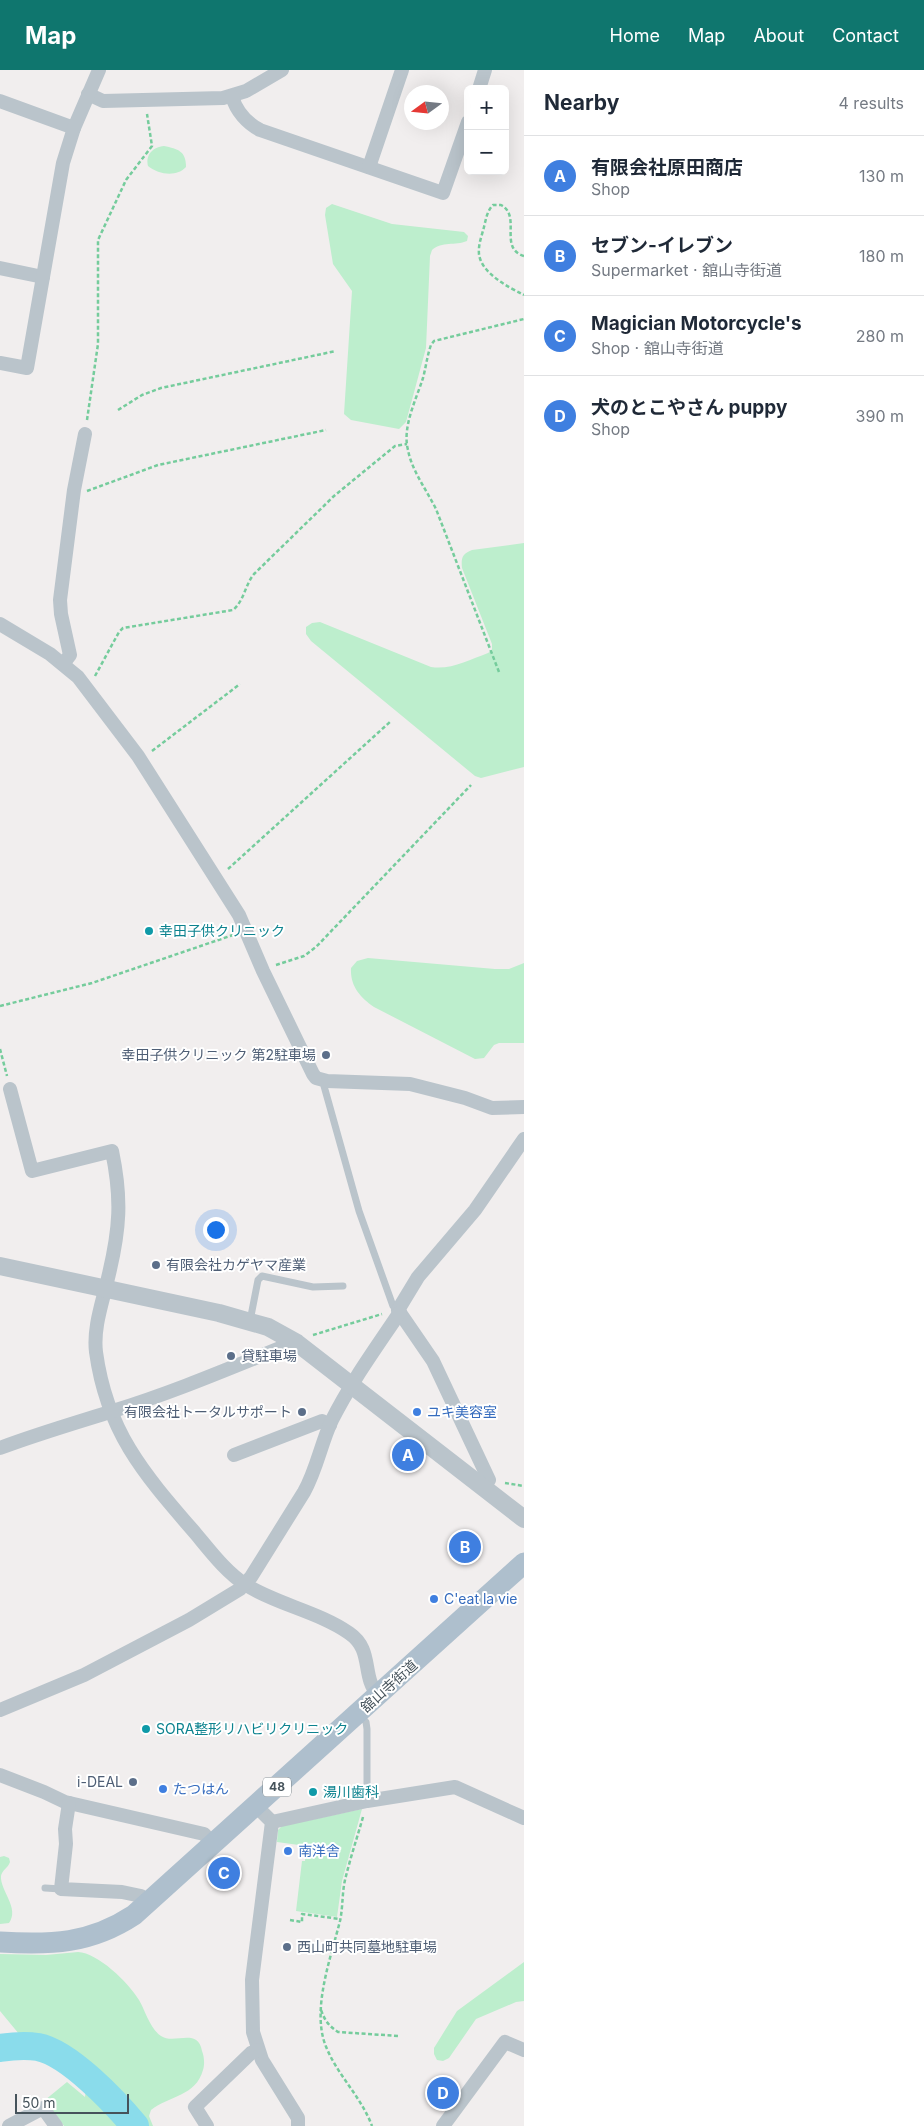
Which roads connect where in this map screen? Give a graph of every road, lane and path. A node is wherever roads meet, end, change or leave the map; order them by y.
1 (99, 70) edge
2 (282, 70) edge
3 (402, 70) edge
4 (485, 70) edge
5 (480, 85) edge
6 (88, 94) junction
7 (232, 96) junction
8 (0, 100) edge
9 (144, 100) junction
10 (74, 128) junction
11 (465, 130) edge
12 (369, 168) junction
13 (524, 256) edge
14 (0, 268) edge
15 (42, 277) junction
16 (524, 295) edge
17 (524, 318) edge
18 (336, 351) dead end
19 (0, 363) edge
20 (118, 410) dead end
21 (326, 430) dead end
22 (85, 434) joint
23 (406, 444) junction
24 (74, 494) junction
25 (0, 624) edge
26 (63, 664) junction
27 (499, 672) dead end
28 (240, 684) dead end
29 (85, 686) junction
30 (391, 721) dead end
31 (140, 760) junction
32 (472, 785) dead end
33 (216, 877) junction
34 (246, 931) junction
35 (263, 971) junction
36 (0, 1006) edge
37 (0, 1048) edge
38 (325, 1081) junction
39 (10, 1089) joint
40 (524, 1107) edge
41 (524, 1139) edge
42 (0, 1266) edge
43 (343, 1286) dead end
44 (106, 1288) junction
45 (399, 1311) junction
46 (250, 1321) junction
47 (295, 1342) junction
48 (352, 1384) junction
49 (111, 1412) junction
50 (330, 1425) junction
51 (0, 1448) edge
52 (234, 1455) dead end
53 (484, 1487) junction
54 (524, 1519) edge
55 (524, 1563) edge
56 (245, 1584) junction
57 (378, 1696) junction
58 (0, 1710) edge
59 (358, 1713) junction
60 (0, 1776) edge
61 (367, 1802) junction
62 (69, 1803) junction
63 (256, 1806) junction
64 (524, 1818) edge
65 (272, 1822) junction
66 (213, 1844) junction
67 (45, 1888) dead end
68 (61, 1889) junction
69 (148, 1904) junction
70 (340, 1918) junction
71 (290, 1920) dead end
72 (0, 1942) edge
73 (321, 2009) junction
74 (399, 2036) dead end
75 (258, 2050) junction
76 (524, 2050) edge
77 (9, 2126) edge
78 (56, 2126) edge
79 (207, 2126) edge
80 (298, 2126) edge
81 (372, 2126) edge
82 (443, 2126) edge

1 - 6 street
2 - 7 street
3 - 12 street
4 - 5 street
6 - 9 street
6 - 10 street
7 - 9 street
7 - 12 street
8 - 10 street
9 - 22 path
10 - 15 street
11 - 12 street
13 - 16 path
14 - 15 street
15 - 19 street
17 - 23 path
18 - 20 path
21 - 24 path
22 - 24 street
23 - 27 path
23 - 29 path
24 - 26 street
25 - 26 street
26 - 29 street
28 - 31 path
29 - 31 street
30 - 33 path
31 - 33 street
32 - 35 path
33 - 34 street
34 - 35 street
34 - 36 path
35 - 38 street
37 - 39 path
38 - 40 street
38 - 45 lane
39 - 44 street
41 - 45 street
42 - 44 street
43 - 46 lane
44 - 46 street
44 - 49 street
45 - 47 path
45 - 48 street
45 - 53 street
46 - 47 street
47 - 48 street
47 - 49 street
48 - 50 street
48 - 53 street
49 - 51 street
49 - 56 street
50 - 52 street
50 - 56 street
53 - 54 street
55 - 57 main road, 舘山寺街道 / 48
56 - 57 street
56 - 58 street
57 - 59 main road, 舘山寺街道 / 48
59 - 61 lane
59 - 63 main road, 舘山寺街道 / 48
60 - 62 street
61 - 64 street
61 - 65 street
61 - 70 path
62 - 66 street
62 - 68 street
63 - 65 street
63 - 66 main road, 舘山寺街道 / 48
65 - 75 street
66 - 69 main road, 舘山寺街道 / 48
67 - 68 lane
68 - 69 street
69 - 72 main road, 舘山寺街道 / 48
70 - 71 path
70 - 73 path
73 - 74 path
73 - 81 path
75 - 79 street
75 - 80 street
76 - 82 street
77 - 78 street

